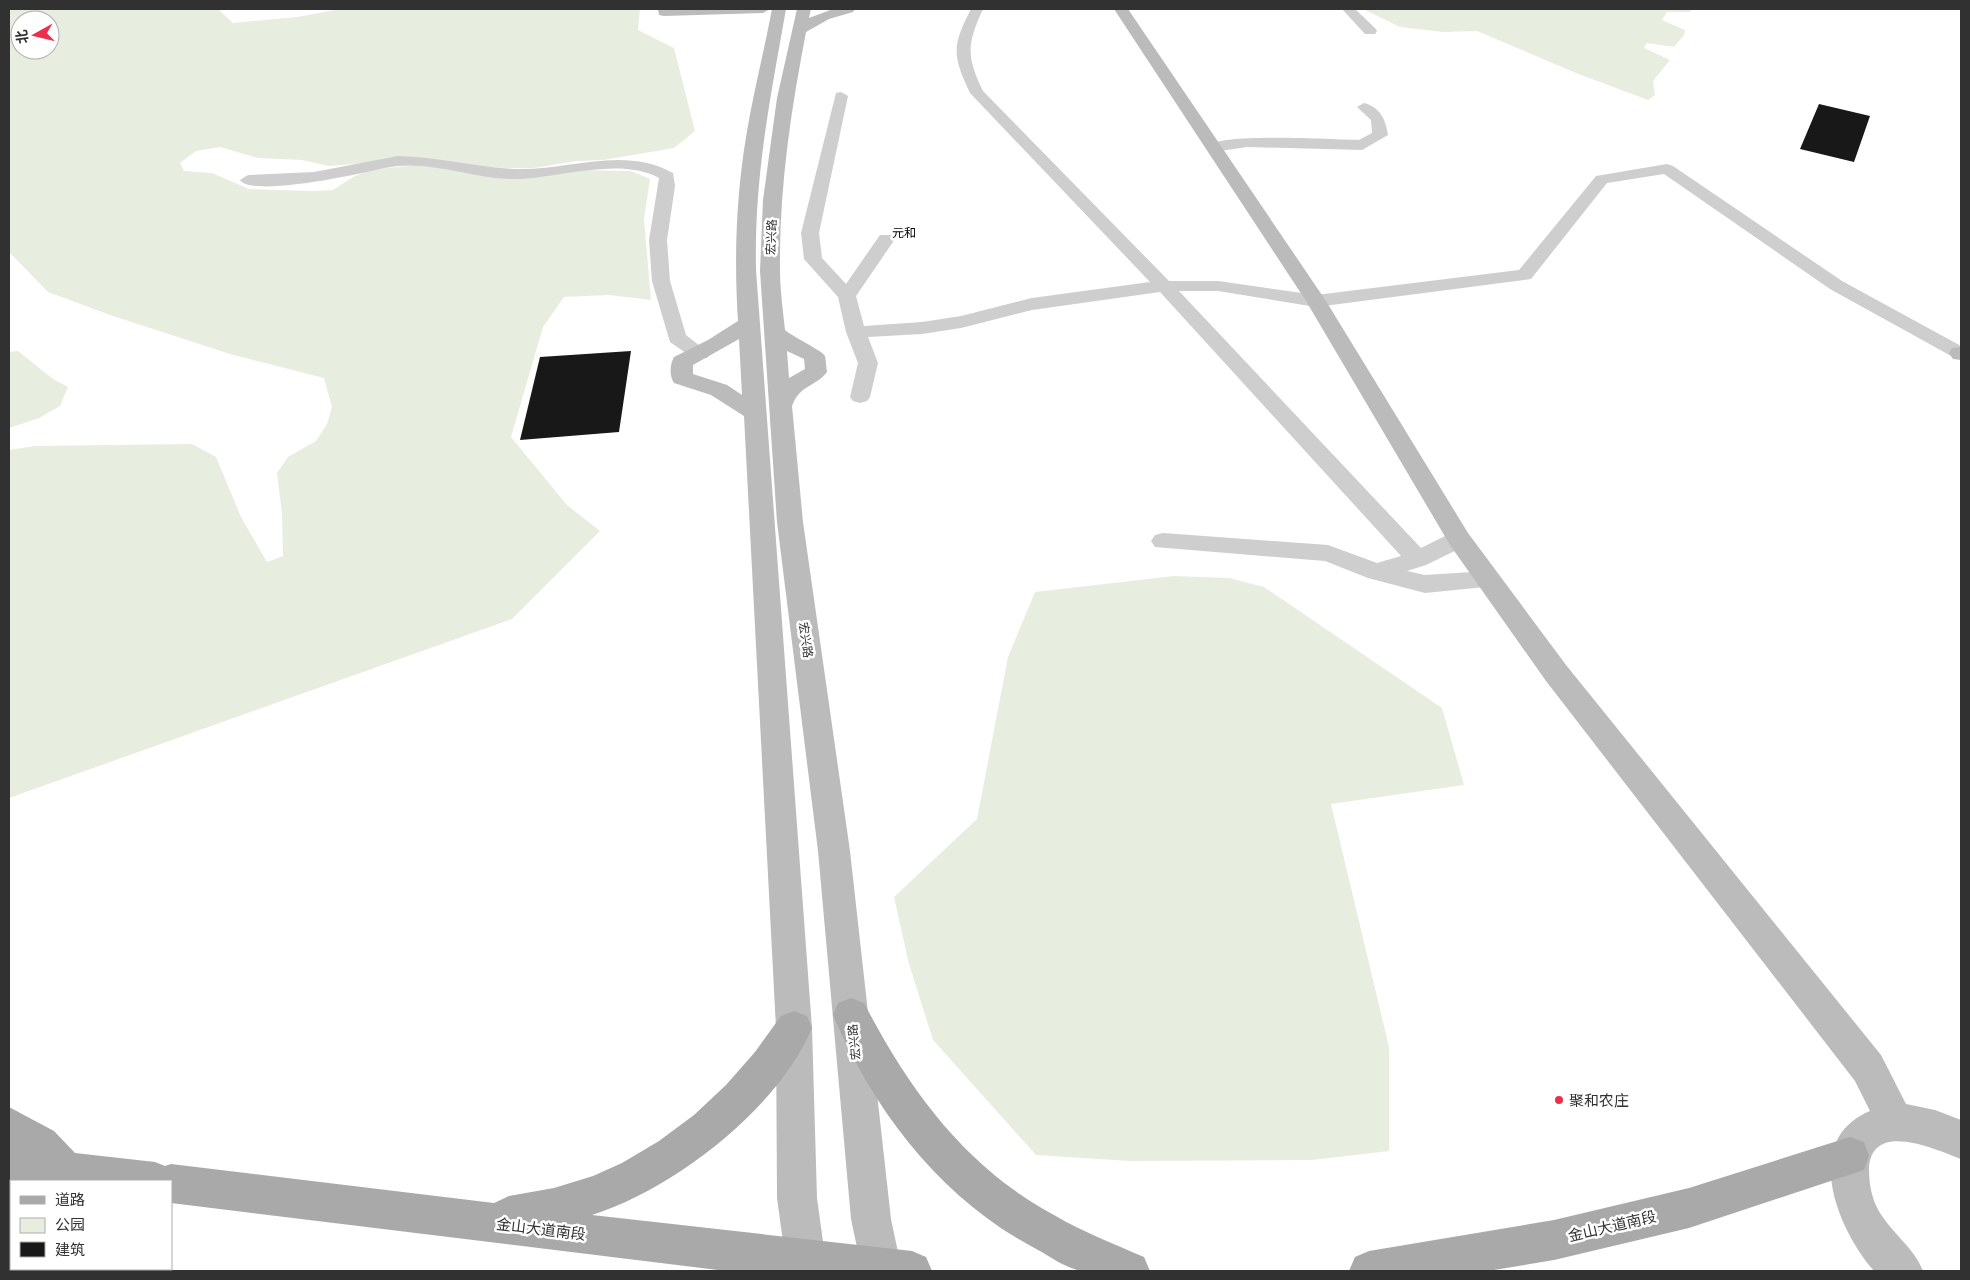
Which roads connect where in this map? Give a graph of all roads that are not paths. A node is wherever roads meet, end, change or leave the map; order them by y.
1 (664, 9) edge
2 (848, 9) edge
3 (977, 9) edge
4 (1121, 9) edge
5 (1348, 9) edge
6 (704, 11) junction
7 (784, 18) edge
8 (1370, 31) dead end
9 (840, 96) dead end
10 (1364, 107) dead end
11 (1214, 147) junction
12 (248, 180) dead end
13 (886, 239) dead end
14 (1164, 286) junction
15 (847, 296) junction
16 (1316, 300) junction
17 (749, 323) junction
18 (775, 332) junction
19 (856, 332) junction
20 (1961, 353) edge
21 (700, 354) junction
22 (860, 396) dead end
23 (780, 406) junction
24 (754, 413) junction
25 (1458, 539) junction
26 (1163, 541) dead end
27 (1418, 559) junction
28 (1376, 572) junction
29 (1487, 580) junction
30 (851, 1015) junction
31 (794, 1028) junction
32 (1961, 1116) edge
33 (1910, 1123) junction
34 (9, 1126) edge
35 (1961, 1140) edge
36 (1850, 1156) junction
37 (9, 1165) edge
38 (65, 1170) junction
39 (147, 1180) edge
40 (172, 1183) edge
41 (457, 1218) junction
42 (806, 1266) edge
43 (892, 1270) edge
44 (1130, 1271) edge
45 (1369, 1271) edge
46 (1903, 1271) edge

1 - 6 street
2 - 7 street
3 - 14 street
4 - 11 street
5 - 8 street
6 - 7 street
6 - 7 street
7 - 17 street, 宏兴路
7 - 18 street, 宏兴路
9 - 15 street
10 - 11 street
11 - 16 street
12 - 21 street
13 - 15 street
14 - 16 street
14 - 19 street
14 - 27 street
15 - 19 street
16 - 20 street
16 - 25 street
17 - 21 street
17 - 24 street, 宏兴路
18 - 23 street, 宏兴路
18 - 23 street
19 - 22 street
21 - 24 street
23 - 30 street, 宏兴路
24 - 31 street, 宏兴路
25 - 27 street
25 - 29 street
26 - 28 street
27 - 28 street
28 - 29 street
29 - 33 street
30 - 43 street, 宏兴路
30 - 44 main road
31 - 41 main road
31 - 42 street, 宏兴路
32 - 33 street
33 - 35 street
33 - 36 street
34 - 38 main road
36 - 45 main road, 金山大道南段
36 - 46 street
37 - 38 main road
38 - 39 main road
40 - 41 main road, 金山大道南段
41 - 42 main road, 金山大道南段
42 - 43 main road, 金山大道南段

